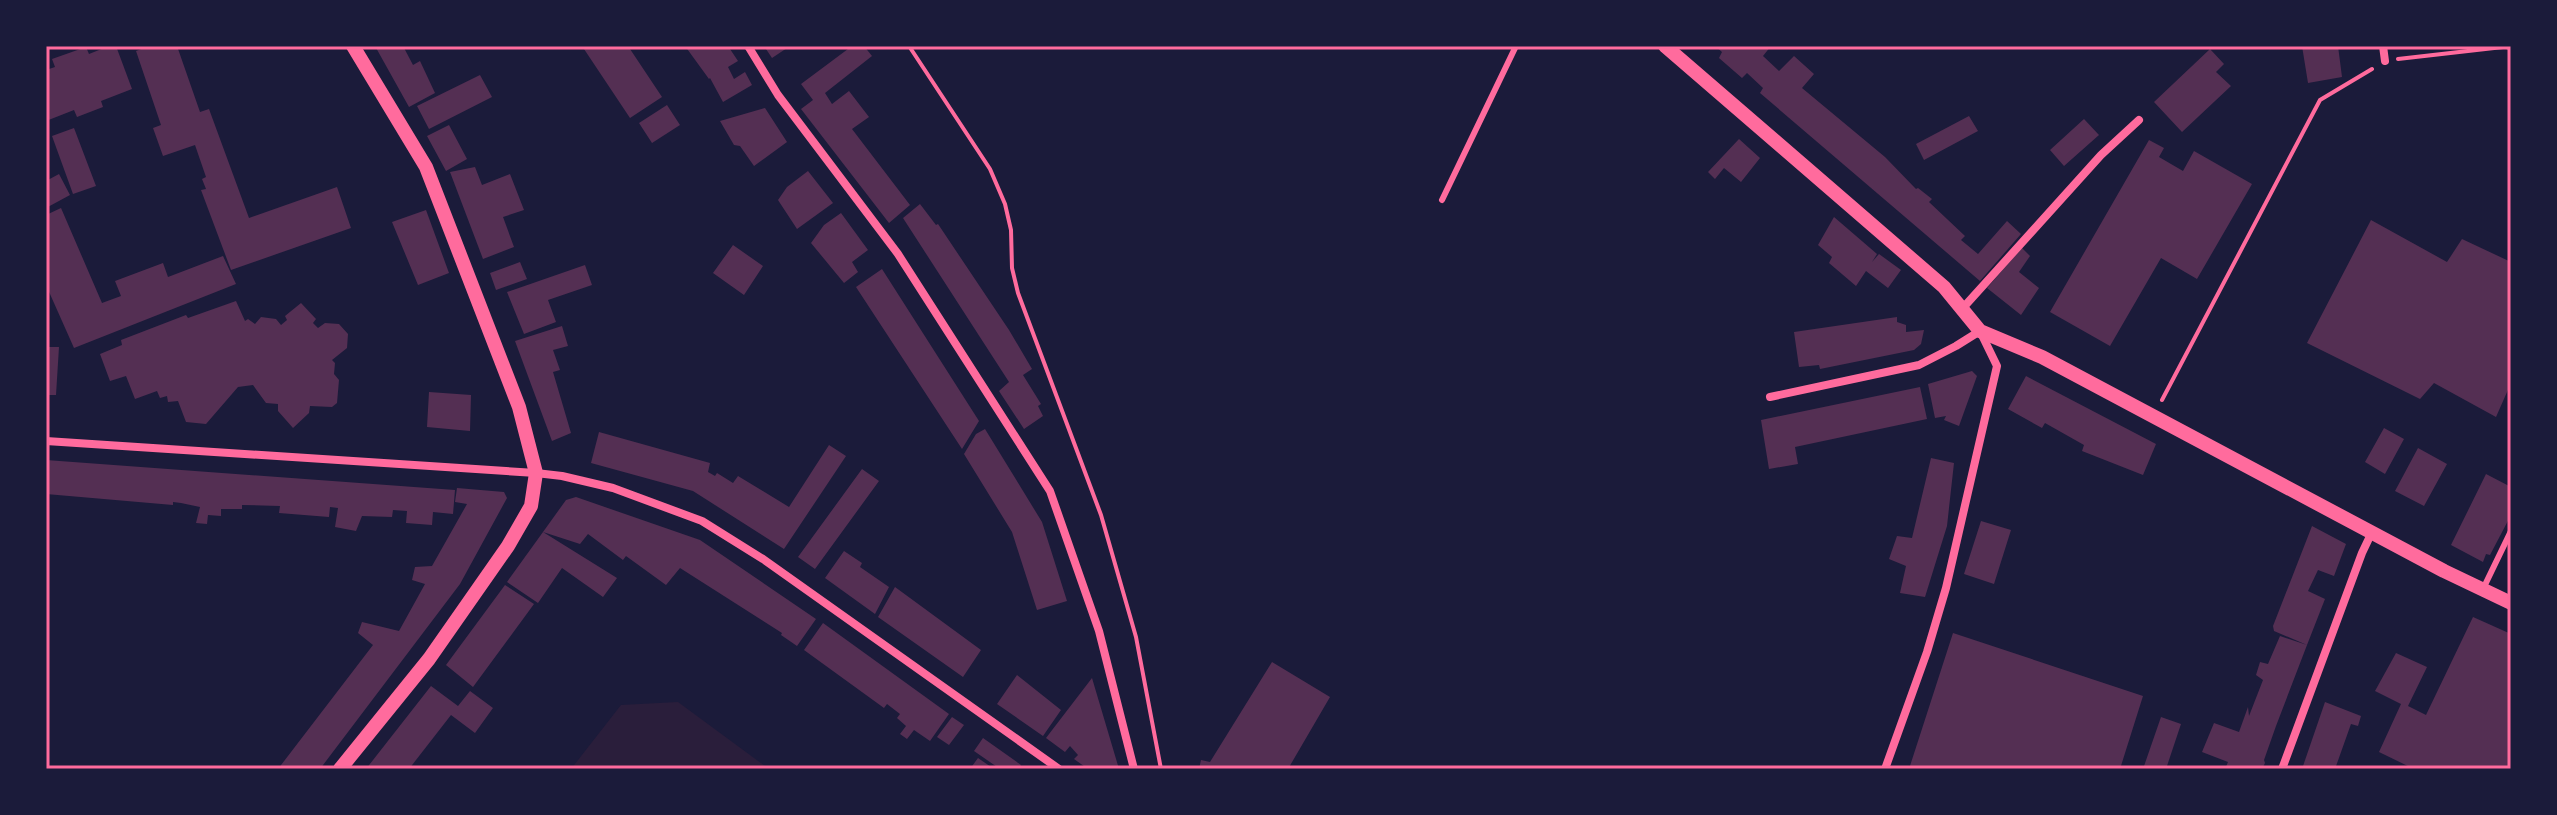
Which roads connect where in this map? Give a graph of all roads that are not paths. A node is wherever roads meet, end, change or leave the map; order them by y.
1 (353, 46) edge
2 (748, 46) edge
3 (1516, 46) edge
4 (1665, 46) edge
5 (2383, 46) edge
6 (2385, 61) road end
7 (2139, 120) dead end
8 (1442, 200) dead end
9 (1962, 309) junction
10 (1980, 331) junction
11 (1770, 397) dead end
12 (46, 441) edge
13 (536, 473) junction
14 (2511, 531) edge
15 (2372, 532) junction
16 (2483, 589) junction
17 (2511, 603) edge
18 (340, 769) edge
19 (1059, 769) edge
20 (1134, 769) edge
21 (1885, 769) edge
22 (2282, 769) edge

1 - 13 street
2 - 20 street
3 - 8 lane
4 - 9 street
5 - 6 street
7 - 9 street
9 - 10 street
10 - 11 street
10 - 15 street
10 - 21 street
12 - 13 street
13 - 18 street
13 - 19 street
14 - 16 lane
15 - 16 street
15 - 22 street
16 - 17 street

